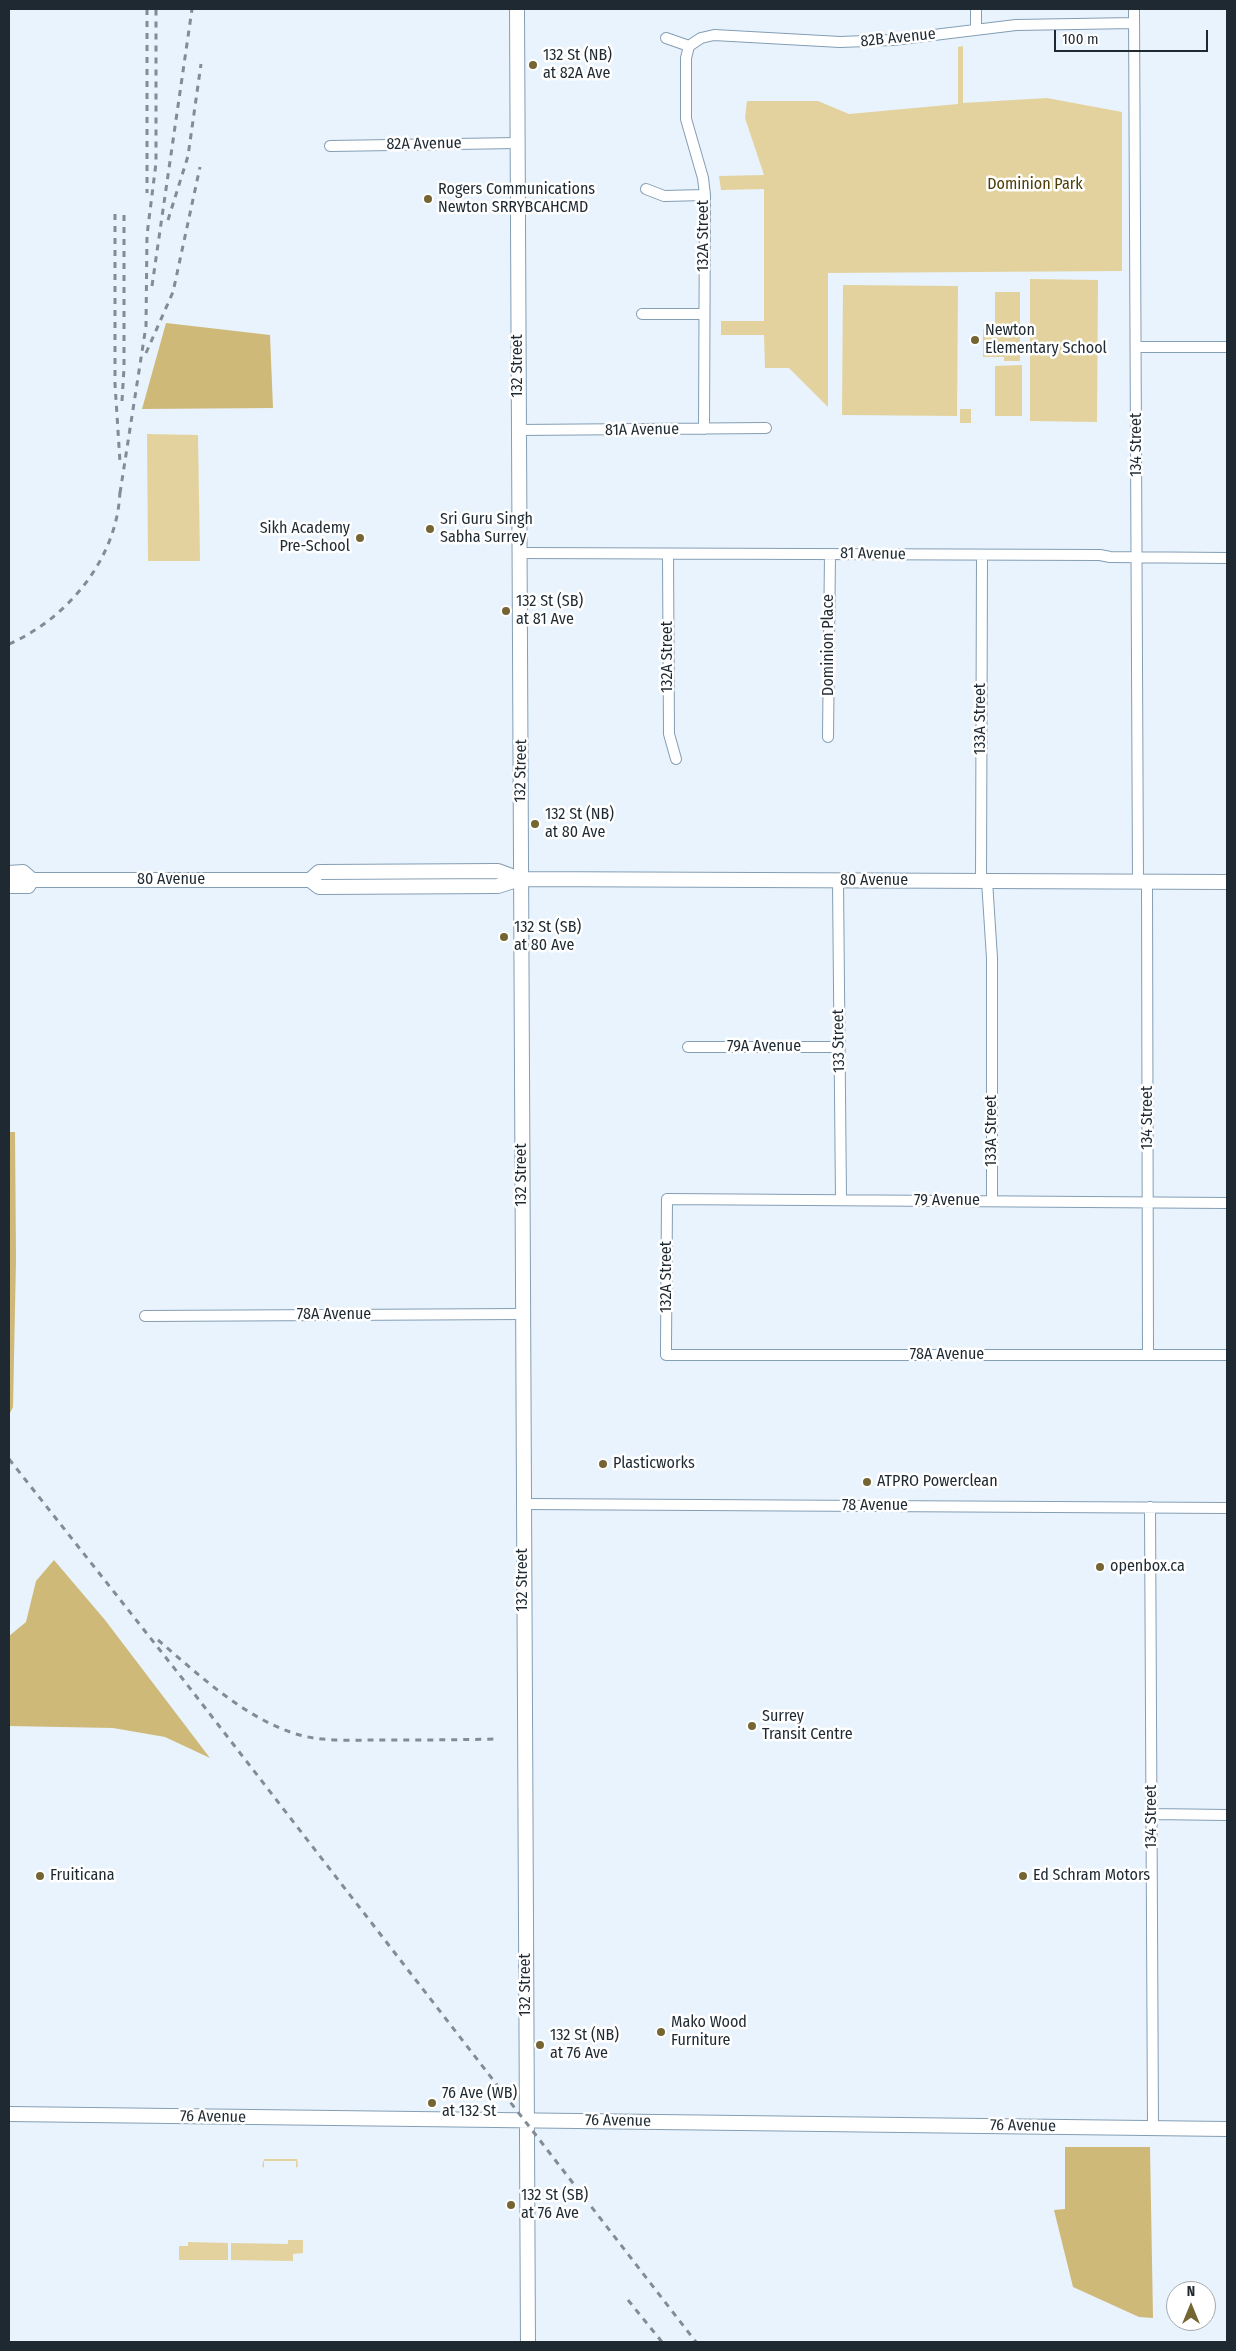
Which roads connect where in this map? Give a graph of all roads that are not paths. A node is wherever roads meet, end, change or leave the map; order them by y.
1 (516, 9) edge
2 (976, 9) edge
3 (1134, 9) edge
4 (1134, 23) junction
5 (976, 28) junction
6 (666, 38) dead end
7 (689, 46) junction
8 (517, 143) junction
9 (330, 146) dead end
10 (646, 189) dead end
11 (705, 195) junction
12 (642, 314) dead end
13 (704, 314) junction
14 (1136, 347) junction
15 (1227, 347) edge
16 (766, 428) dead end
17 (704, 429) junction
18 (518, 430) junction
19 (518, 553) junction
20 (668, 554) junction
21 (830, 554) junction
22 (982, 556) junction
23 (1137, 557) junction
24 (1227, 558) edge
25 (828, 737) dead end
26 (676, 759) dead end
27 (9, 872) edge
28 (32, 880) junction
29 (520, 880) junction
30 (838, 881) junction
31 (984, 881) junction
32 (1143, 882) junction
33 (1227, 882) edge
34 (9, 886) edge
35 (688, 1047) dead end
36 (839, 1047) junction
37 (667, 1198) joint
38 (841, 1200) junction
39 (992, 1201) junction
40 (1149, 1202) junction
41 (1227, 1203) edge
42 (522, 1314) junction
43 (145, 1316) dead end
44 (666, 1355) joint
45 (1148, 1355) junction
46 (1227, 1356) edge
47 (523, 1504) junction
48 (1150, 1507) junction
49 (1227, 1508) edge
50 (1152, 1814) junction
51 (1227, 1815) edge
52 (9, 2114) edge
53 (526, 2120) junction
54 (1152, 2128) junction
55 (1227, 2129) edge
56 (528, 2342) edge

1 - 8 main road, 132 Street
2 - 5 street
3 - 4 street, 134 Street
4 - 5 street, 82B Avenue
4 - 14 street, 134 Street
5 - 7 street, 82B Avenue
6 - 7 street
7 - 11 street, 132A Street
8 - 9 street, 82A Avenue
8 - 18 main road, 132 Street
10 - 11 street
11 - 13 street, 132A Street
12 - 13 street
13 - 17 street, 132A Street
14 - 15 street
14 - 23 street, 134 Street
16 - 17 street, 81A Avenue
17 - 18 street, 81A Avenue
18 - 19 main road, 132 Street
19 - 20 street, 81 Avenue
19 - 29 main road, 132 Street
20 - 21 street, 81 Avenue
20 - 26 street, 132A Street
21 - 22 street, 81 Avenue
21 - 25 street, Dominion Place
22 - 23 street, 81 Avenue
22 - 31 street, 133A Street
23 - 24 street, 81 Avenue
23 - 32 street, 134 Street
27 - 28 main road, 80 Avenue
28 - 29 main road, 80 Avenue
28 - 34 main road, 80 Avenue
29 - 30 main road, 80 Avenue
29 - 42 main road, 132 Street
30 - 31 main road, 80 Avenue
30 - 36 street, 133 Street
31 - 32 main road, 80 Avenue
31 - 39 street, 133A Street
32 - 33 main road, 80 Avenue
32 - 40 street, 134 Street
35 - 36 street, 79A Avenue
36 - 38 street, 133 Street
37 - 38 street, 79 Avenue
37 - 44 street, 132A Street
38 - 39 street, 79 Avenue
39 - 40 street, 79 Avenue
40 - 41 street, 79 Avenue
40 - 45 street, 134 Street
42 - 43 street, 78A Avenue
42 - 47 main road, 132 Street
44 - 45 street, 78A Avenue
45 - 46 street, 78A Avenue
47 - 48 street, 78 Avenue
47 - 53 main road, 132 Street
48 - 49 street, 78 Avenue
48 - 50 street, 134 Street
50 - 51 street
50 - 54 street, 134 Street
52 - 53 main road, 76 Avenue
53 - 54 main road, 76 Avenue
53 - 56 main road, 132 Street
54 - 55 main road, 76 Avenue

